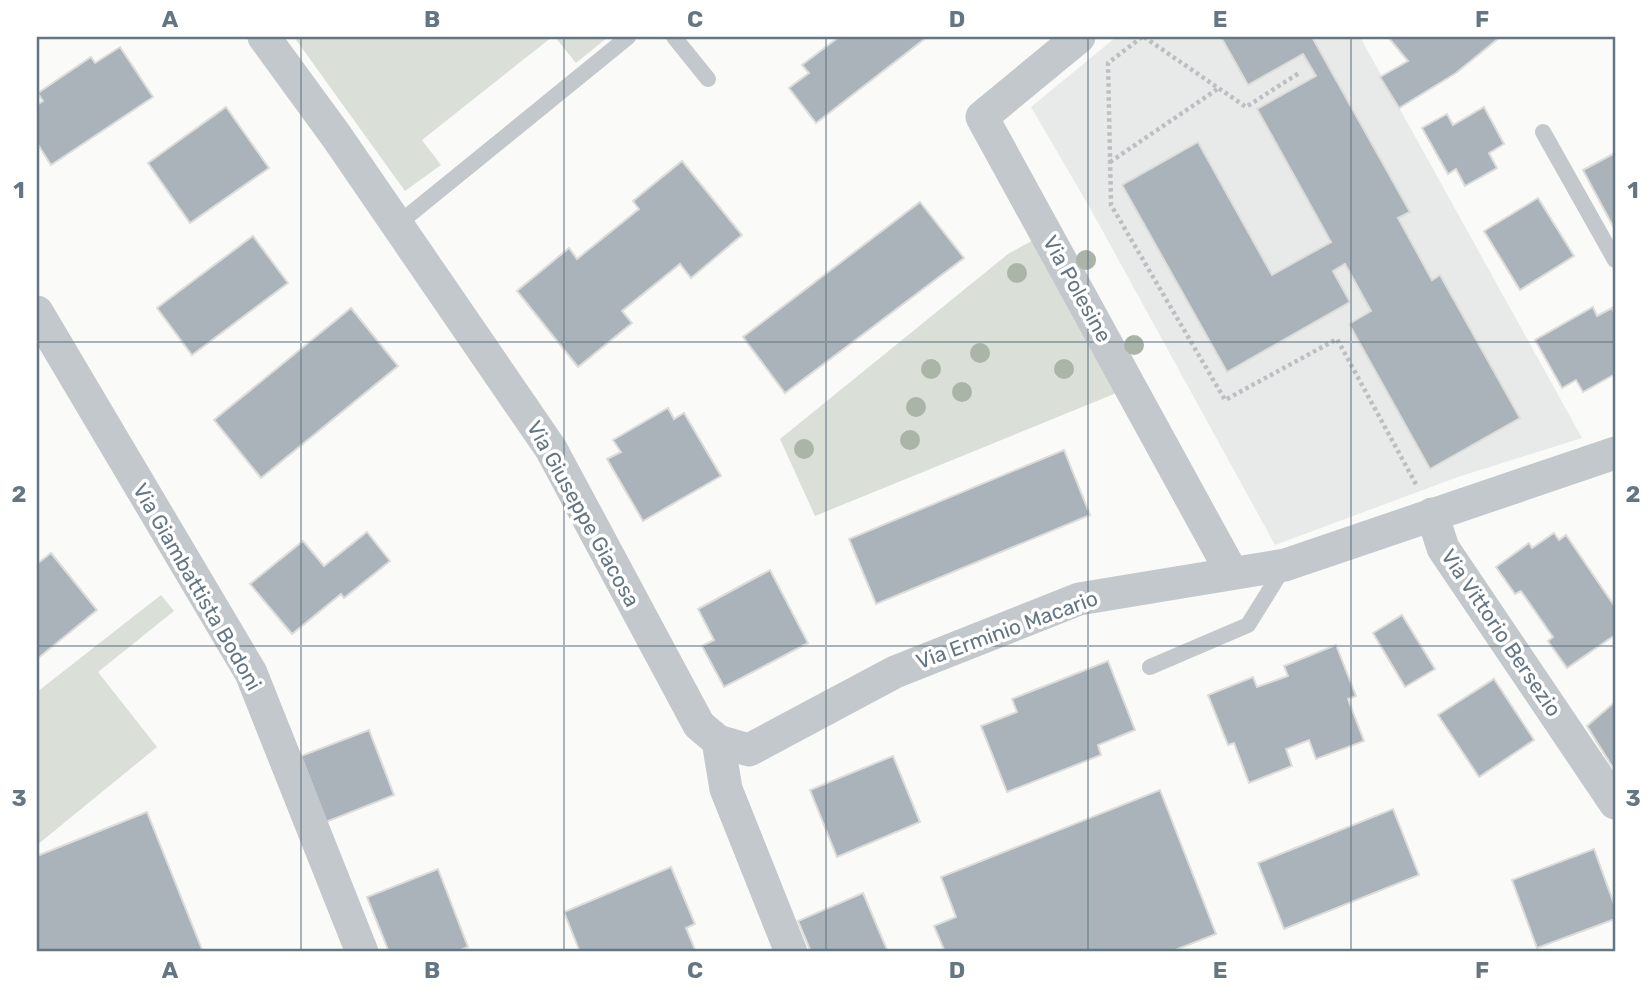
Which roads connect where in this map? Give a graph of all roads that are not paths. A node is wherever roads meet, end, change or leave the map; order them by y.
1 (264, 37) edge
2 (628, 37) edge
3 (674, 37) edge
4 (1079, 37) edge
5 (708, 79) dead end
6 (1543, 132) dead end
7 (398, 224) junction
8 (1615, 260) edge
9 (37, 312) edge
10 (1615, 453) edge
11 (1432, 514) junction
12 (1285, 565) junction
13 (1232, 573) junction
14 (1150, 667) dead end
15 (719, 741) junction
16 (1615, 803) edge
17 (362, 952) edge
18 (791, 952) edge

1 - 7 street, Via Giuseppe Giacosa
2 - 7 lane
3 - 5 lane
4 - 13 street, Via Polesine
6 - 8 lane
7 - 15 street, Via Giuseppe Giacosa
9 - 17 street, Via Giambattista Bodoni
10 - 11 street
11 - 12 street, Via Erminio Macario
11 - 16 street, Via Vittorio Bersezio
12 - 13 street, Via Erminio Macario
12 - 14 lane
13 - 15 street, Via Erminio Macario
15 - 18 street

